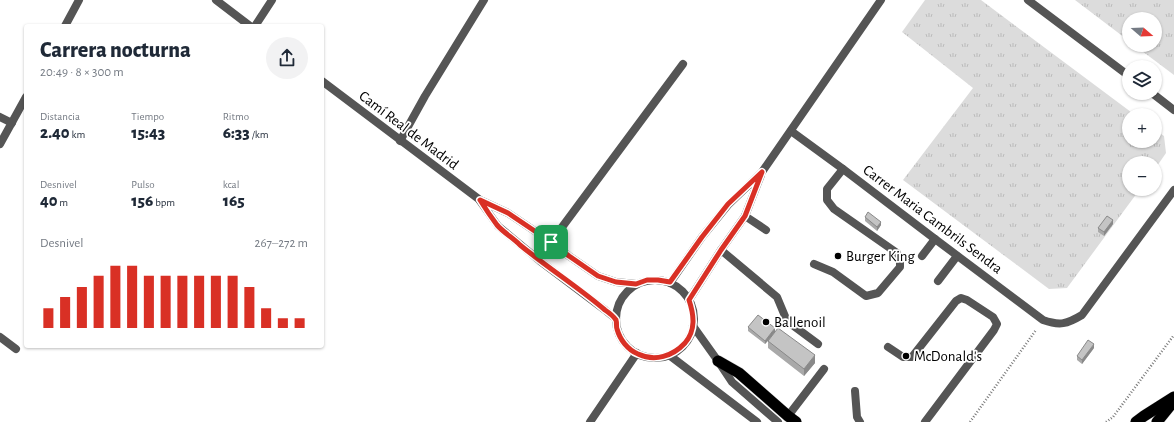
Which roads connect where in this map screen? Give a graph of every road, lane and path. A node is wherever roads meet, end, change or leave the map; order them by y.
1 (79, 0) edge
2 (216, 0) edge
3 (272, 0) edge
4 (484, 0) edge
5 (881, 0) edge
6 (1028, 0) edge
7 (66, 24) edge
8 (247, 24) edge
9 (256, 24) edge
10 (683, 64) dead end
11 (1122, 71) edge
12 (324, 83) edge
13 (1161, 100) edge
14 (24, 101) edge
15 (1174, 110) edge
16 (0, 117) edge
17 (12, 123) junction
18 (791, 131) junction
19 (400, 141) junction
20 (0, 144) edge
21 (843, 169) junction
22 (762, 172) junction
23 (1174, 190) edge
24 (480, 200) junction
25 (745, 216) junction
26 (766, 230) dead end
27 (935, 239) junction
28 (551, 242) junction
29 (721, 250) junction
30 (922, 256) dead end
31 (957, 256) junction
32 (814, 264) dead end
33 (938, 281) dead end
34 (670, 282) junction
35 (636, 284) junction
36 (689, 300) junction
37 (616, 320) junction
38 (1044, 320) junction
39 (693, 326) junction
40 (1174, 335) edge
41 (0, 337) edge
42 (818, 344) dead end
43 (888, 347) dead end
44 (16, 349) dead end
45 (636, 354) junction
46 (669, 355) junction
47 (718, 361) joint
48 (824, 369) dead end
49 (855, 391) dead end
50 (1174, 397) edge
51 (1174, 401) edge
52 (787, 420) edge
53 (590, 422) edge
54 (757, 422) edge
55 (860, 422) edge
56 (925, 422) edge
57 (970, 422) edge
58 (1106, 422) edge
59 (1136, 422) edge
60 (1158, 422) edge

1 - 7 street
2 - 8 street
3 - 9 street
4 - 19 street
5 - 18 street
6 - 11 street
10 - 28 street
12 - 19 street, Camí Real de Madrid
13 - 15 street
14 - 17 street
16 - 17 street
17 - 20 street
18 - 21 street, Carrer Maria Cambrils Sendra
18 - 22 street
19 - 24 street, Camí Real de Madrid
21 - 27 street, Carrer Maria Cambrils Sendra
21 - 32 street
22 - 25 street
22 - 34 street
23 - 38 street, Carrer Maria Cambrils Sendra
24 - 28 street, Camí Real de Madrid
24 - 37 street, Camí Real de Madrid
25 - 26 street
25 - 29 street
27 - 30 street
27 - 31 street, Carrer Maria Cambrils Sendra
28 - 35 street, Camí Real de Madrid
29 - 36 street
29 - 42 street
31 - 33 street
31 - 38 street, Carrer Maria Cambrils Sendra
34 - 35 street
34 - 36 street
35 - 37 street
36 - 39 street
37 - 45 street
38 - 57 path
39 - 46 street
39 - 47 street
40 - 58 path
41 - 44 street
43 - 56 street
45 - 46 street
45 - 53 street
46 - 54 street
47 - 52 highway
48 - 52 street
49 - 55 street
50 - 59 highway
51 - 60 highway

